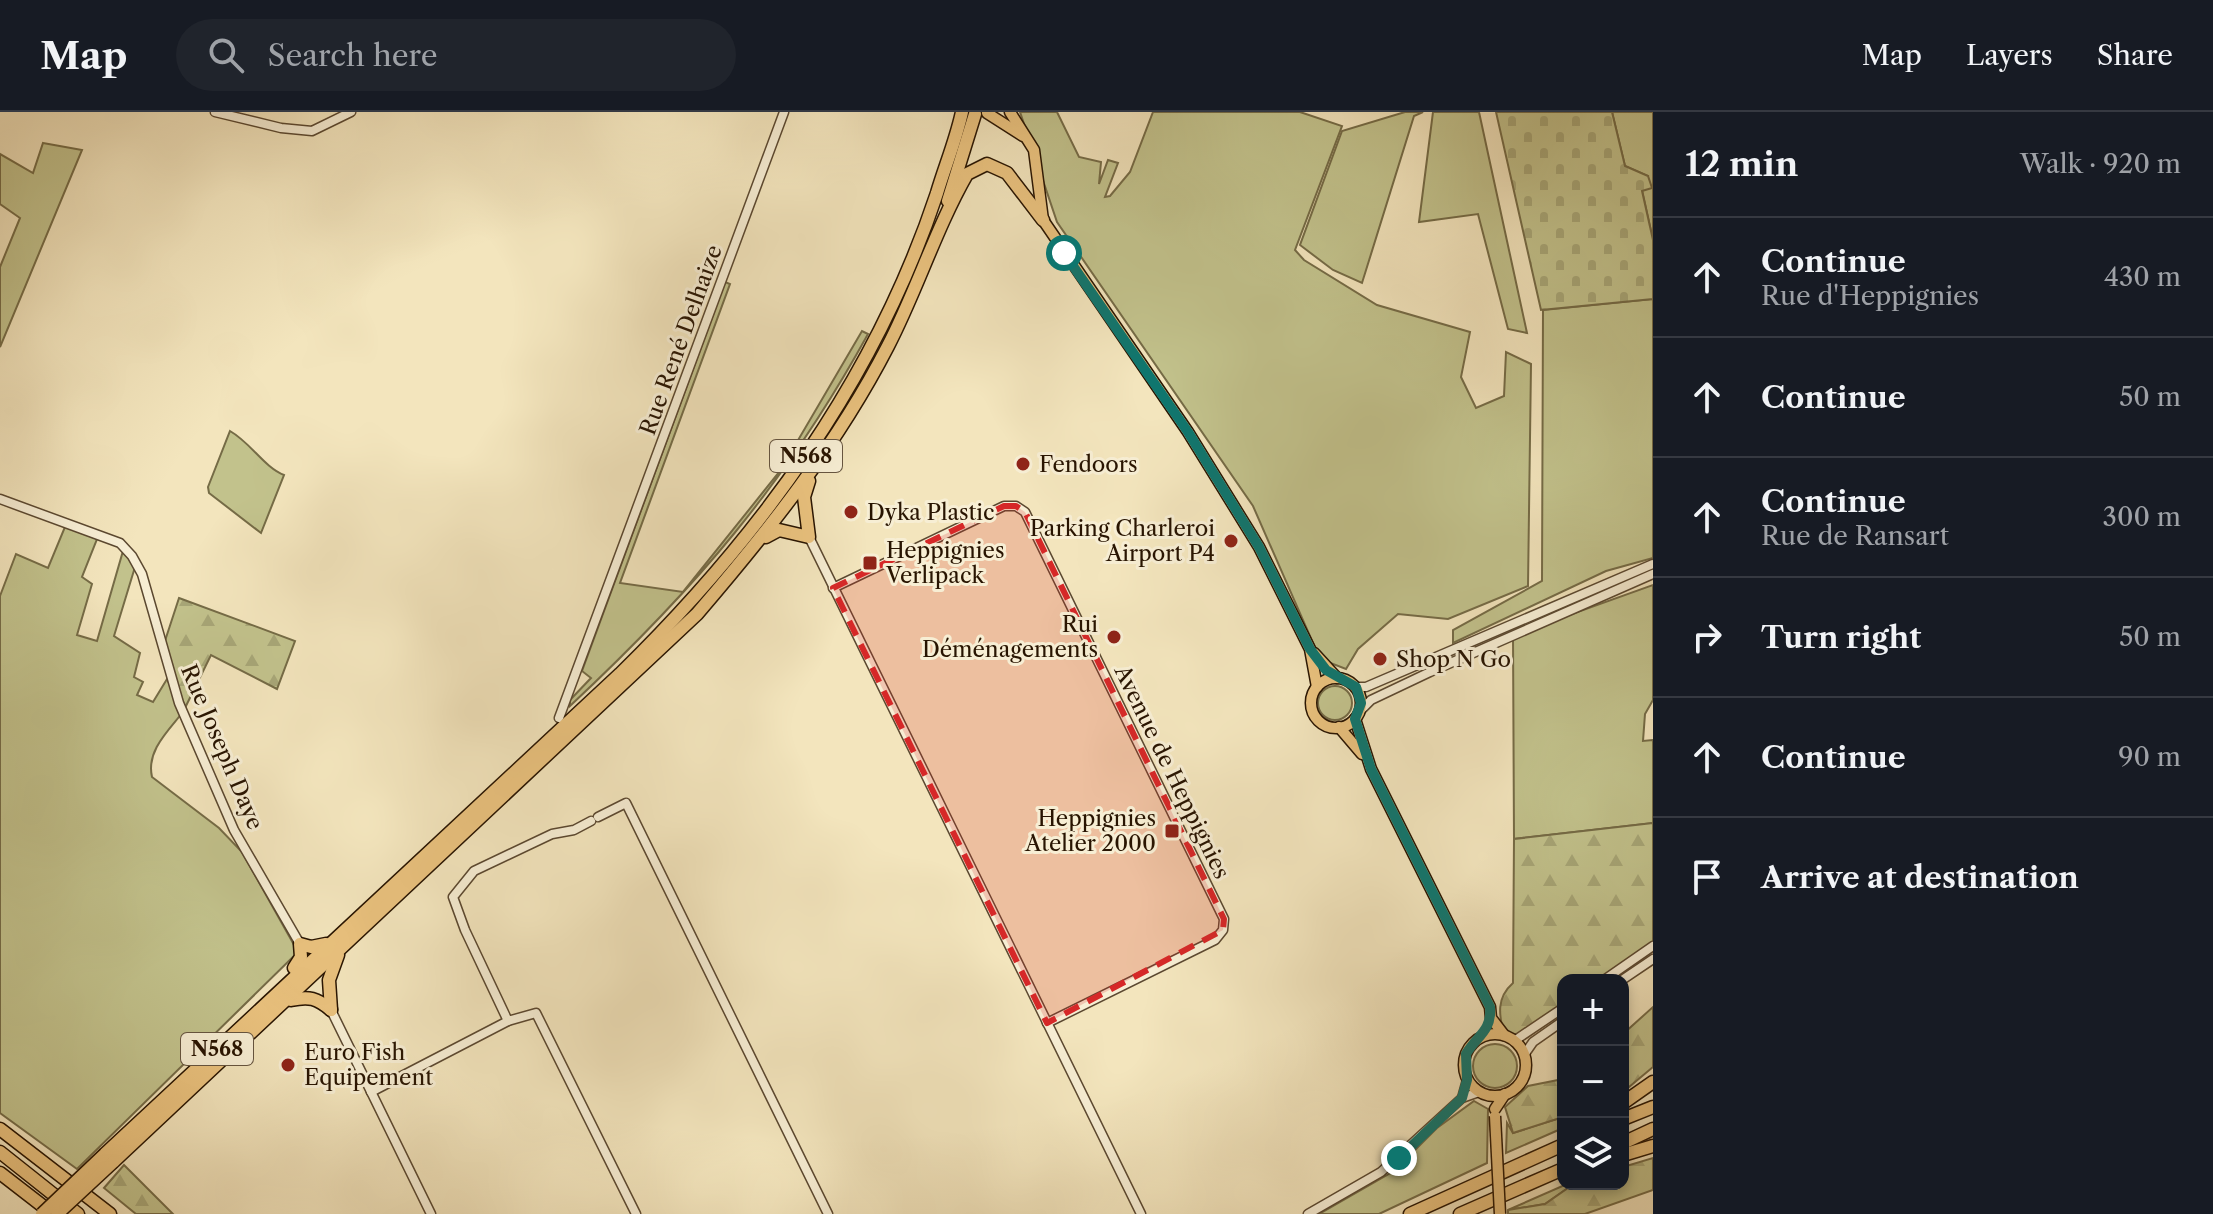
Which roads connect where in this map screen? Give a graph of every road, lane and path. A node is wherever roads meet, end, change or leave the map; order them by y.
1 (215, 112) edge
2 (351, 112) edge
3 (784, 112) edge
4 (1010, 112) edge
5 (977, 113) edge
6 (1028, 140) junction
7 (1043, 220) junction
8 (939, 235) junction
9 (812, 472) junction
10 (0, 499) edge
11 (809, 537) junction
12 (760, 541) junction
13 (1653, 564) edge
14 (1653, 574) edge
15 (833, 588) junction
16 (1310, 649) junction
17 (1337, 678) junction
18 (1317, 687) junction
19 (1356, 687) junction
20 (1357, 715) junction
21 (559, 718) joint
22 (1339, 727) junction
23 (552, 737) junction
24 (1371, 769) junction
25 (300, 944) junction
26 (1653, 946) edge
27 (334, 948) junction
28 (1653, 959) edge
29 (1613, 974) edge
30 (1629, 975) edge
31 (280, 989) junction
32 (287, 1000) junction
33 (331, 1010) junction
34 (1557, 1011) edge
35 (1491, 1018) junction
36 (508, 1021) junction
37 (1047, 1023) junction
38 (1557, 1025) edge
39 (1484, 1036) junction
40 (1509, 1038) junction
41 (1524, 1055) junction
42 (1467, 1080) junction
43 (1653, 1082) edge
44 (371, 1092) junction
45 (1483, 1094) junction
46 (1505, 1094) junction
47 (1462, 1098) junction
48 (1629, 1099) edge
49 (1653, 1107) edge
50 (1495, 1113) junction
51 (1626, 1118) edge
52 (0, 1129) edge
53 (1653, 1129) edge
54 (1629, 1140) edge
55 (1557, 1146) edge
56 (1653, 1146) edge
57 (0, 1152) edge
58 (1629, 1153) edge
59 (109, 1158) junction
60 (1557, 1171) edge
61 (0, 1173) edge
62 (42, 1214) edge
63 (55, 1214) edge
64 (78, 1214) edge
65 (110, 1214) edge
66 (431, 1214) edge
67 (636, 1214) edge
68 (828, 1214) edge
69 (1141, 1214) edge
70 (1308, 1214) edge
71 (1410, 1214) edge
72 (1460, 1214) edge
73 (1500, 1214) edge

1 - 2 street
3 - 21 street, Rue René Delhaize
4 - 6 main road
5 - 6 main road
5 - 8 highway, N568
5 - 23 highway, N568
6 - 7 main road
7 - 8 highway
7 - 16 main road
8 - 9 highway, N568
9 - 11 highway
9 - 12 highway, N568
10 - 25 street, Rue Joseph Daye
11 - 12 highway
11 - 15 street
12 - 27 highway, N568
13 - 19 street
14 - 20 street
15 - 37 street
15 - 37 street, Avenue de Heppignies
16 - 17 main road
16 - 18 main road
17 - 18 main road
17 - 19 main road
18 - 22 main road
19 - 20 main road
20 - 22 main road
20 - 24 main road
21 - 23 highway
22 - 24 main road
23 - 27 highway, N568
24 - 35 main road
25 - 27 highway
25 - 31 highway
26 - 29 street
27 - 31 highway, N568
27 - 32 highway, N568
27 - 33 highway
28 - 30 street
31 - 59 highway, N568
32 - 33 highway
32 - 59 highway, N568
33 - 44 street
34 - 40 street
35 - 39 main road
35 - 40 main road
36 - 44 street
36 - 67 street
36 - 68 street
37 - 69 street
38 - 41 street
39 - 40 main road
39 - 42 main road
40 - 41 main road
41 - 46 main road
42 - 45 main road
42 - 47 street
43 - 48 highway
44 - 66 street
45 - 46 main road
45 - 47 street
45 - 50 main road
46 - 50 main road
47 - 70 street
49 - 51 highway
50 - 73 main road, bridge
52 - 65 highway
53 - 54 highway
55 - 71 highway
56 - 58 highway
57 - 64 highway
59 - 62 highway, N568, bridge
59 - 63 highway, N568, bridge
60 - 72 highway
61 - 63 highway

